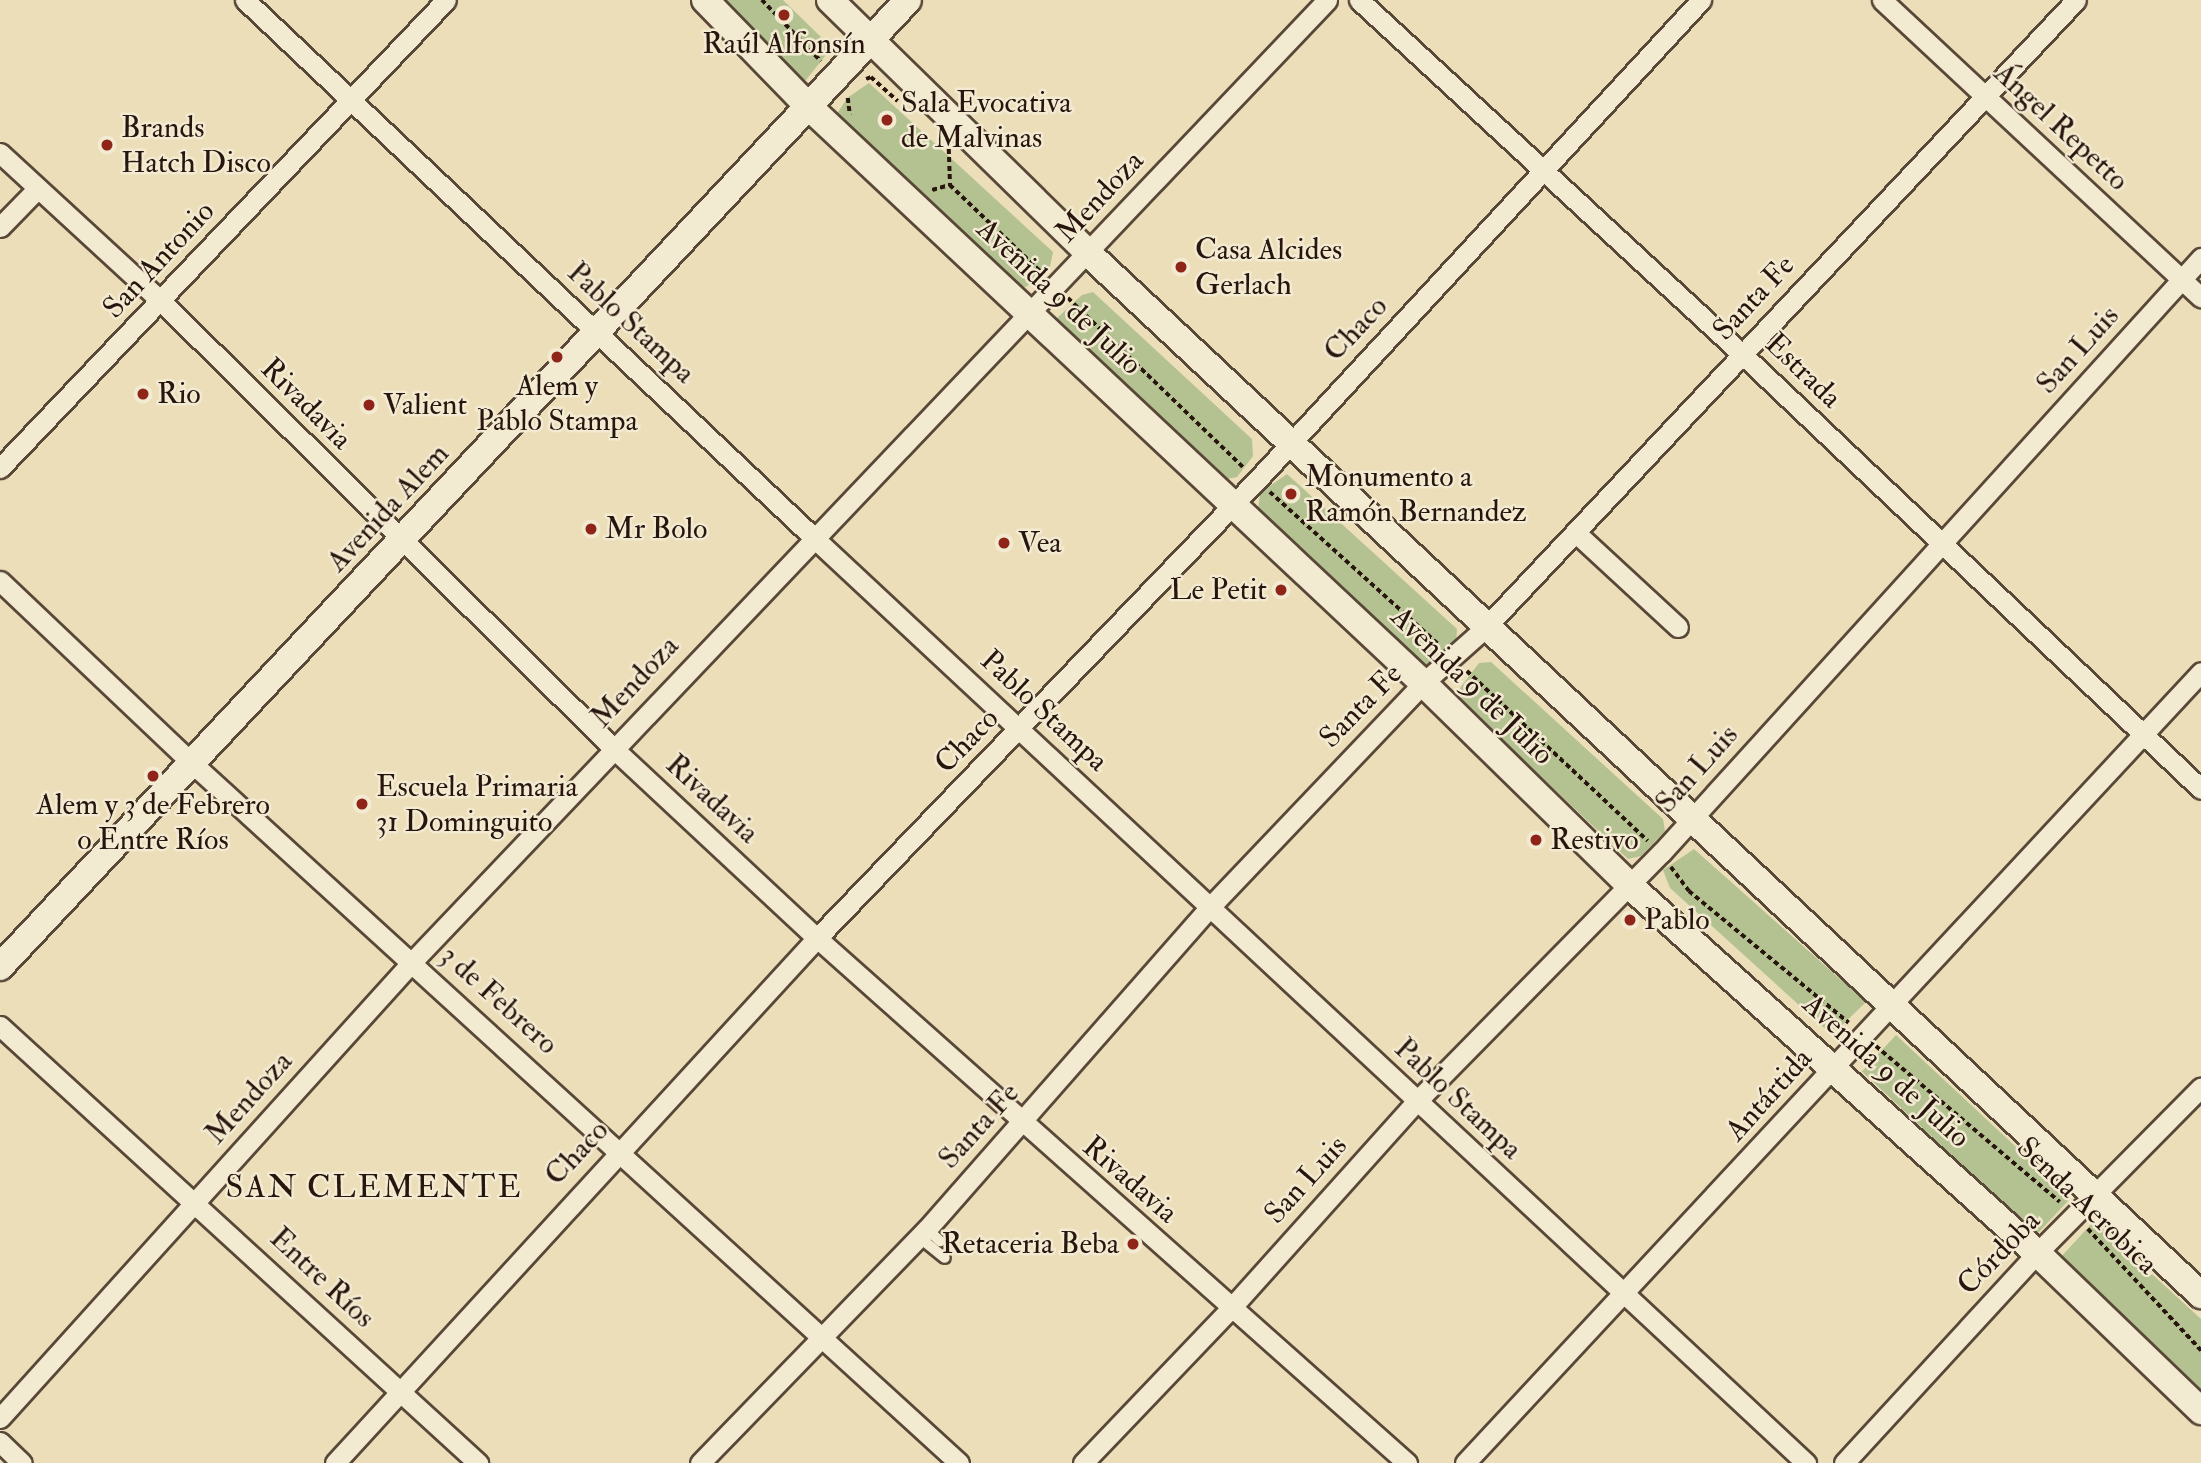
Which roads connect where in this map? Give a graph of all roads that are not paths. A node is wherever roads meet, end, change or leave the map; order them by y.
1 (245, 0) edge
2 (446, 0) edge
3 (705, 0) edge
4 (830, 0) edge
5 (908, 0) edge
6 (1327, 0) edge
7 (1359, 0) edge
8 (1701, 0) edge
9 (1882, 0) edge
10 (2076, 0) edge
11 (873, 40) junction
12 (1984, 96) junction
13 (349, 100) junction
14 (808, 106) junction
15 (0, 153) edge
16 (1544, 173) junction
17 (38, 188) junction
18 (0, 227) edge
19 (1088, 253) junction
20 (2201, 258) edge
21 (2182, 279) junction
22 (2201, 297) edge
23 (162, 302) junction
24 (1028, 313) junction
25 (597, 332) junction
26 (1742, 354) junction
27 (1292, 440) junction
28 (0, 468) edge
29 (1232, 505) junction
30 (1575, 532) junction
31 (813, 537) junction
32 (402, 543) junction
33 (1943, 546) junction
34 (0, 581) edge
35 (1485, 628) junction
36 (1678, 628) dead end
37 (2201, 672) edge
38 (1423, 682) junction
39 (1020, 730) junction
40 (2144, 734) junction
41 (614, 749) junction
42 (193, 764) junction
43 (2201, 789) edge
44 (1695, 816) junction
45 (1629, 885) junction
46 (1209, 908) junction
47 (817, 938) junction
48 (411, 962) junction
49 (0, 967) edge
50 (1894, 1003) junction
51 (0, 1026) edge
52 (1834, 1068) junction
53 (2201, 1087) edge
54 (1417, 1101) junction
55 (1021, 1123) junction
56 (621, 1150) junction
57 (2097, 1196) junction
58 (196, 1201) junction
59 (929, 1235) junction
60 (2037, 1253) junction
61 (945, 1258) dead end
62 (2201, 1294) edge
63 (1625, 1296) junction
64 (1231, 1308) junction
65 (823, 1340) junction
66 (399, 1390) junction
67 (2201, 1411) edge
68 (0, 1418) edge
69 (0, 1442) edge
70 (23, 1463) edge
71 (335, 1463) edge
72 (478, 1463) edge
73 (700, 1463) edge
74 (959, 1463) edge
75 (1083, 1463) edge
76 (1407, 1463) edge
77 (1465, 1463) edge
78 (1806, 1463) edge
79 (1844, 1463) edge

1 - 13 street, Pablo Stampa
2 - 13 street, San Antonio
3 - 14 main road, Avenida 9 de Julio
4 - 11 main road, Avenida 9 de Julio
5 - 11 main road, Avenida Alem
6 - 19 street, Mendoza
7 - 16 street, Estrada
8 - 16 street, Chaco
9 - 12 street, Ángel Repetto
10 - 12 street, Santa Fe
11 - 14 main road, Avenida Alem
11 - 19 main road, Avenida 9 de Julio
12 - 21 street, Ángel Repetto
12 - 26 street, Santa Fe
13 - 23 street, San Antonio
13 - 25 street, Pablo Stampa
14 - 24 main road, Avenida 9 de Julio
14 - 25 main road, Avenida Alem
15 - 17 street, Rivadavia
16 - 26 street, Estrada
16 - 27 street, Chaco
17 - 18 street
17 - 23 street, Rivadavia
19 - 24 street, Mendoza
19 - 27 main road, Avenida 9 de Julio
20 - 21 street, San Luis
21 - 22 street, Ángel Repetto
21 - 33 street, San Luis
23 - 28 street, San Antonio
23 - 32 street, Rivadavia
24 - 29 main road, Avenida 9 de Julio
24 - 31 street, Mendoza
25 - 31 street, Pablo Stampa
25 - 32 main road, Avenida Alem
26 - 30 street, Santa Fe
26 - 33 street, Estrada
27 - 29 street, Chaco
27 - 35 main road, Avenida 9 de Julio
29 - 38 main road, Avenida 9 de Julio
29 - 39 street, Chaco
30 - 35 street, Santa Fe
30 - 36 street
31 - 39 street, Pablo Stampa
31 - 41 street, Mendoza
32 - 41 street, Rivadavia
32 - 42 main road, Avenida Alem
33 - 40 street, Estrada
33 - 44 street, San Luis
34 - 42 street, 3 de Febrero
35 - 38 street, Santa Fe
35 - 44 main road, Avenida 9 de Julio
37 - 40 street, Antártida
38 - 45 main road, Avenida 9 de Julio
38 - 46 street, Santa Fe
39 - 46 street, Pablo Stampa
39 - 47 street, Chaco
40 - 43 street, Estrada
40 - 50 street, Antártida
41 - 47 street, Rivadavia
41 - 48 street, Mendoza
42 - 48 street, 3 de Febrero
42 - 49 main road, Avenida Alem
44 - 45 street, San Luis
44 - 50 main road, Avenida 9 de Julio
45 - 52 main road, Avenida 9 de Julio
45 - 54 street, San Luis
46 - 54 street, Pablo Stampa
46 - 55 street, Santa Fe
47 - 55 street, Rivadavia
47 - 56 street, Chaco
48 - 56 street, 3 de Febrero
48 - 58 street, Mendoza
50 - 52 street, Antártida
50 - 57 main road, Avenida 9 de Julio
51 - 58 street, Entre Ríos
52 - 60 main road, Avenida 9 de Julio
52 - 63 street, Antártida
53 - 57 street, Córdoba
54 - 63 street, Pablo Stampa
54 - 64 street, San Luis
55 - 59 street, Santa Fe
55 - 64 street, Rivadavia
56 - 65 street, 3 de Febrero
56 - 66 street, Chaco
57 - 60 street, Córdoba
57 - 62 main road, Avenida 9 de Julio
58 - 66 street, Entre Ríos
58 - 68 street, Mendoza
59 - 61 lane
59 - 65 street, Santa Fe
60 - 67 main road, Avenida 9 de Julio
60 - 79 street, Córdoba
63 - 77 street, Antártida
63 - 78 street, Pablo Stampa
64 - 75 street, San Luis
64 - 76 street, Rivadavia
65 - 73 street, Santa Fe
65 - 74 street, 3 de Febrero
66 - 71 street, Chaco
66 - 72 street, Entre Ríos
69 - 70 street

